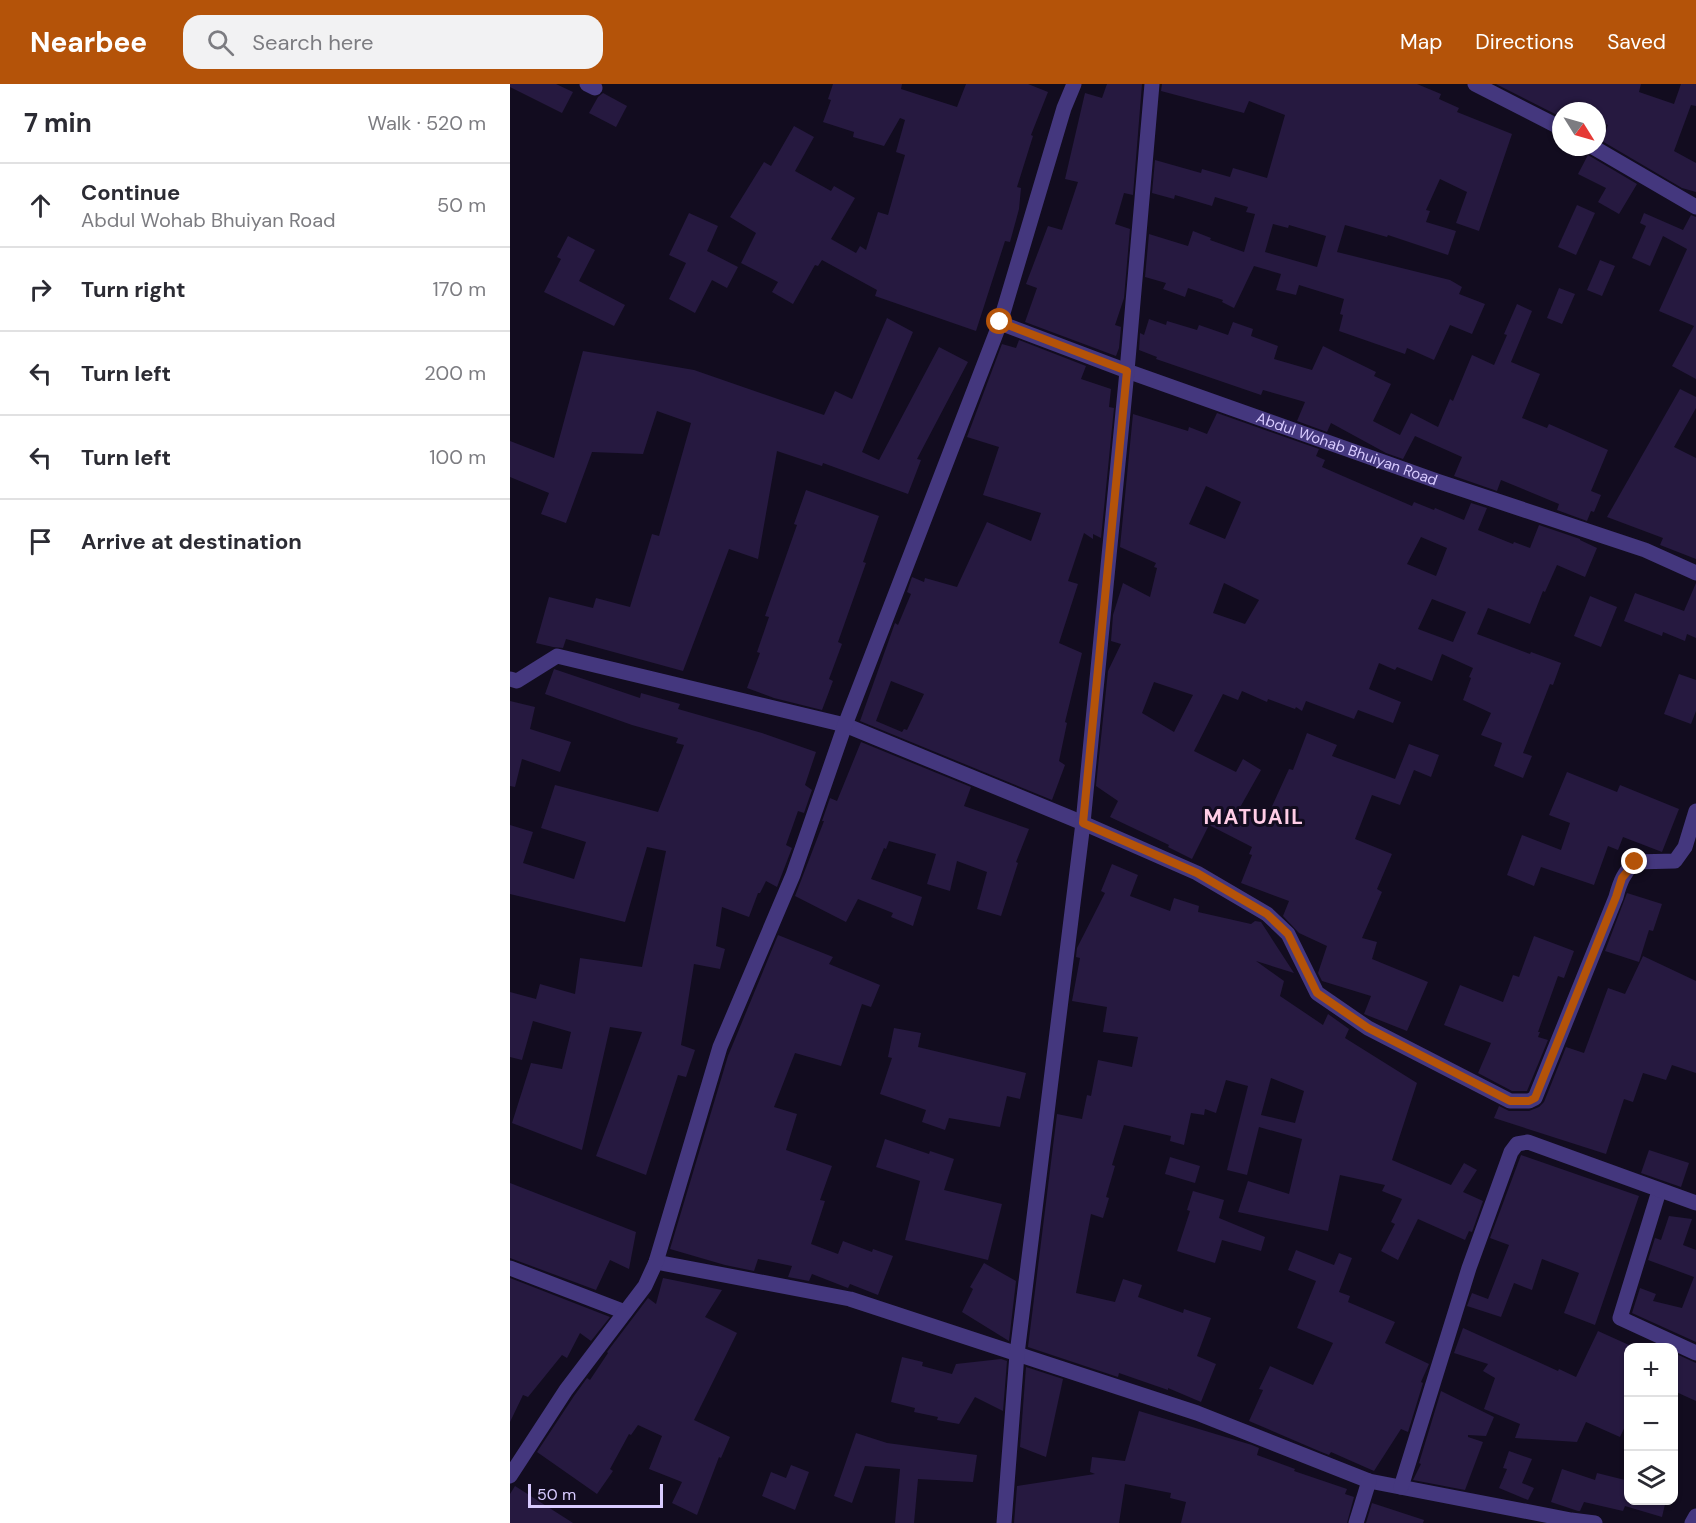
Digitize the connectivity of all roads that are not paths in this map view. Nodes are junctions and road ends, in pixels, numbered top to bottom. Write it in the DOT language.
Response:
graph roads {
  1 [pos="1074,84"];
  2 [pos="1152,84"];
  3 [pos="1475,84"];
  4 [pos="1552,123"];
  5 [pos="1606,155"];
  6 [pos="1696,207"];
  7 [pos="1000,322"];
  8 [pos="1127,371"];
  9 [pos="1696,573"];
  10 [pos="510,679"];
  11 [pos="845,725"];
  12 [pos="1696,813"];
  13 [pos="1083,823"];
  14 [pos="1659,1191"];
  15 [pos="1696,1203"];
  16 [pos="656,1262"];
  17 [pos="510,1268"];
  18 [pos="625,1312"];
  19 [pos="1696,1353"];
  20 [pos="1017,1354"];
  21 [pos="510,1476"];
  22 [pos="1369,1481"];
  23 [pos="1401,1487"];
  24 [pos="1696,1516"];
  25 [pos="1004,1523"];
  26 [pos="1356,1523"];
  27 [pos="1595,1523"];
  28 [pos="1692,1523"];
  1 -- 7 [label="street"];
  2 -- 8 [label="street"];
  3 -- 4 [label="street"];
  5 -- 6 [label="street"];
  7 -- 8 [label="street, Abdul Wohab Bhuiyan Road"];
  7 -- 11 [label="street"];
  8 -- 9 [label="street, Abdul Wohab Bhuiyan Road"];
  8 -- 13 [label="street"];
  10 -- 11 [label="street"];
  11 -- 13 [label="street"];
  11 -- 16 [label="street"];
  12 -- 13 [label="street"];
  13 -- 20 [label="street"];
  14 -- 15 [label="street"];
  14 -- 19 [label="street"];
  14 -- 23 [label="street"];
  16 -- 18 [label="street"];
  16 -- 20 [label="street"];
  17 -- 18 [label="street"];
  18 -- 21 [label="street"];
  20 -- 22 [label="street"];
  20 -- 25 [label="street"];
  22 -- 23 [label="street"];
  22 -- 26 [label="street"];
  23 -- 27 [label="street"];
  24 -- 28 [label="street"];
}
